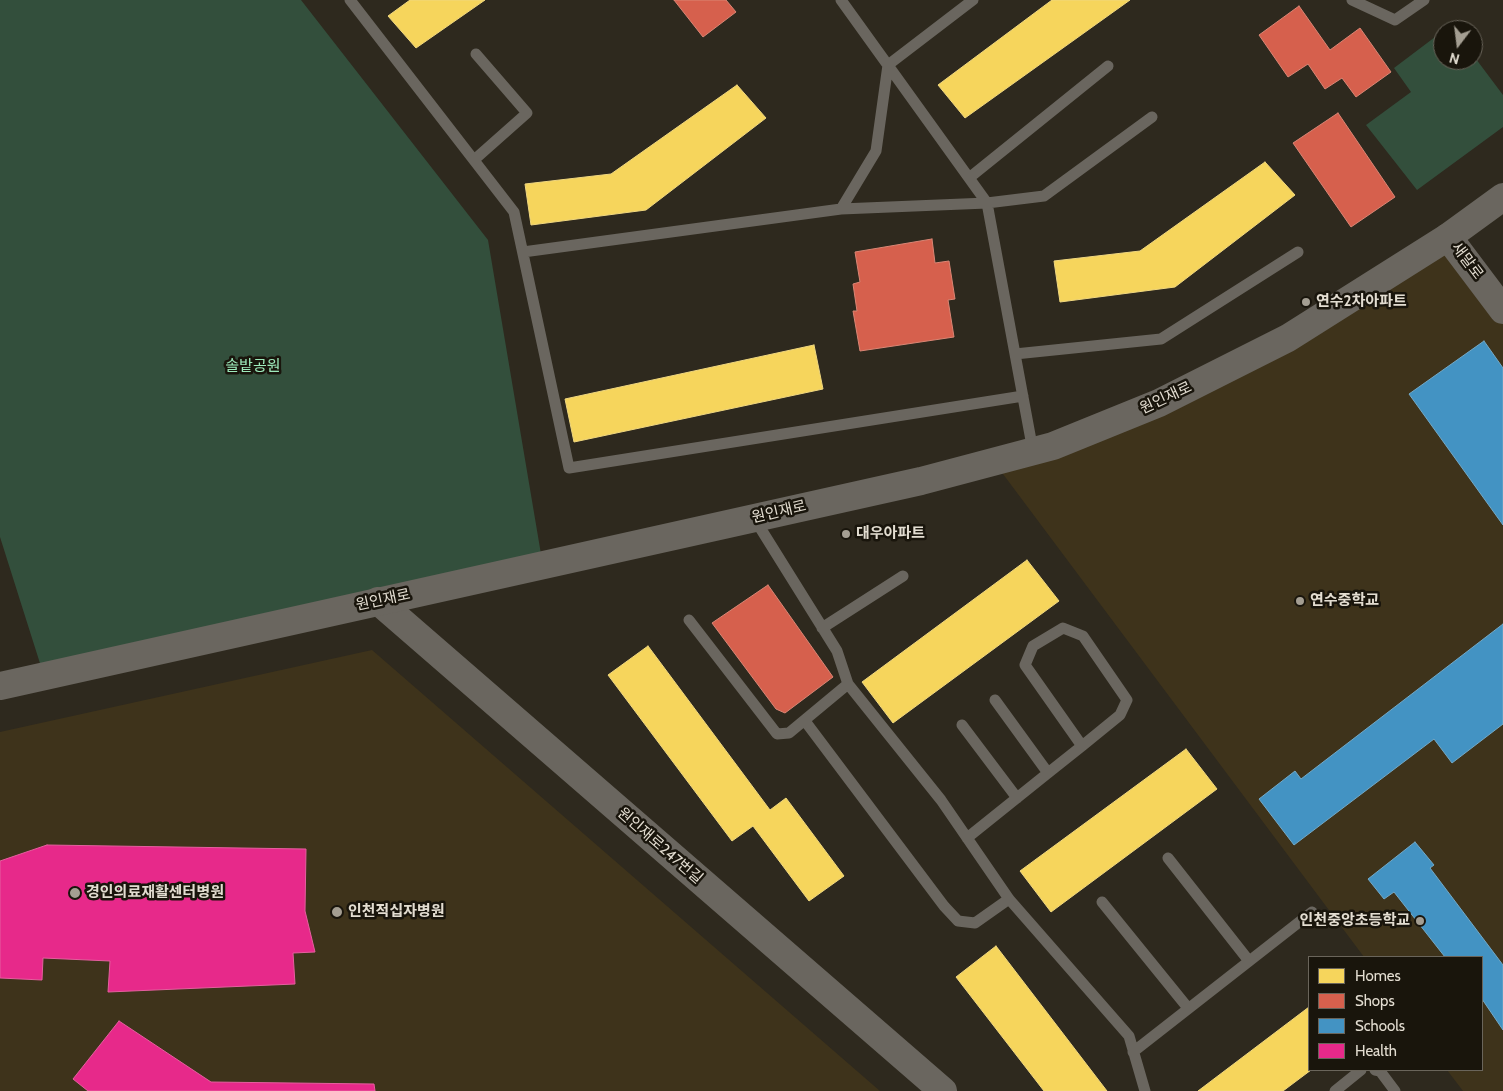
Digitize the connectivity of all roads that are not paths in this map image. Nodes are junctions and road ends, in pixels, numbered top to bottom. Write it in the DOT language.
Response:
graph roads {
  1 [pos="350,0"];
  2 [pos="841,0"];
  3 [pos="973,0"];
  4 [pos="1352,0"];
  5 [pos="1424,0"];
  6 [pos="476,54"];
  7 [pos="888,66"];
  8 [pos="1108,66"];
  9 [pos="1152,117"];
  10 [pos="474,160"];
  11 [pos="969,178"];
  12 [pos="1503,197"];
  13 [pos="987,203"];
  14 [pos="841,210"];
  15 [pos="1448,237"];
  16 [pos="523,252"];
  17 [pos="1298,252"];
  18 [pos="1503,310"];
  19 [pos="1015,354"];
  20 [pos="1023,396"];
  21 [pos="1033,451"];
  22 [pos="754,518"];
  23 [pos="903,576"];
  24 [pos="378,601"];
  25 [pos="689,620"];
  26 [pos="822,628"];
  27 [pos="848,684"];
  28 [pos="0,686"];
  29 [pos="995,700"];
  30 [pos="805,721"];
  31 [pos="962,725"];
  32 [pos="1082,746"];
  33 [pos="1048,773"];
  34 [pos="1017,798"];
  35 [pos="967,838"];
  36 [pos="1168,858"];
  37 [pos="1009,898"];
  38 [pos="1102,902"];
  39 [pos="1312,912"];
  40 [pos="1249,961"];
  41 [pos="1188,1008"];
  42 [pos="1133,1052"];
  43 [pos="1360,1071"];
  44 [pos="1380,1071"];
  45 [pos="943,1091"];
  46 [pos="1145,1091"];
  47 [pos="1335,1091"];
  48 [pos="1395,1091"];
  1 -- 10 [label="lane"];
  2 -- 7 [label="lane"];
  3 -- 7 [label="lane"];
  4 -- 5 [label="lane"];
  6 -- 10 [label="lane"];
  7 -- 11 [label="lane"];
  7 -- 14 [label="lane"];
  8 -- 11 [label="lane"];
  9 -- 13 [label="lane"];
  10 -- 16 [label="lane"];
  11 -- 13 [label="lane"];
  12 -- 15 [label="main road, 원인재로"];
  13 -- 14 [label="lane"];
  13 -- 19 [label="lane"];
  14 -- 16 [label="lane"];
  15 -- 18 [label="main road, 새말로"];
  15 -- 21 [label="main road, 원인재로"];
  16 -- 20 [label="lane"];
  17 -- 19 [label="lane"];
  19 -- 20 [label="lane"];
  20 -- 21 [label="lane"];
  21 -- 22 [label="main road, 원인재로"];
  22 -- 24 [label="main road, 원인재로"];
  22 -- 26 [label="lane"];
  23 -- 26 [label="lane"];
  24 -- 28 [label="main road, 원인재로"];
  24 -- 45 [label="main road, 원인재로247번길"];
  25 -- 30 [label="lane"];
  26 -- 27 [label="lane"];
  27 -- 30 [label="lane"];
  27 -- 35 [label="lane"];
  29 -- 33 [label="lane"];
  30 -- 37 [label="lane"];
  31 -- 34 [label="lane"];
  32 -- 32 [label="lane"];
  32 -- 33 [label="lane"];
  33 -- 34 [label="lane"];
  34 -- 35 [label="lane"];
  35 -- 37 [label="lane"];
  36 -- 40 [label="lane"];
  37 -- 42 [label="lane"];
  38 -- 41 [label="lane"];
  39 -- 40 [label="lane"];
  40 -- 41 [label="lane"];
  41 -- 42 [label="lane"];
  42 -- 46 [label="lane"];
  43 -- 47 [label="lane"];
  44 -- 48 [label="lane"];
}
